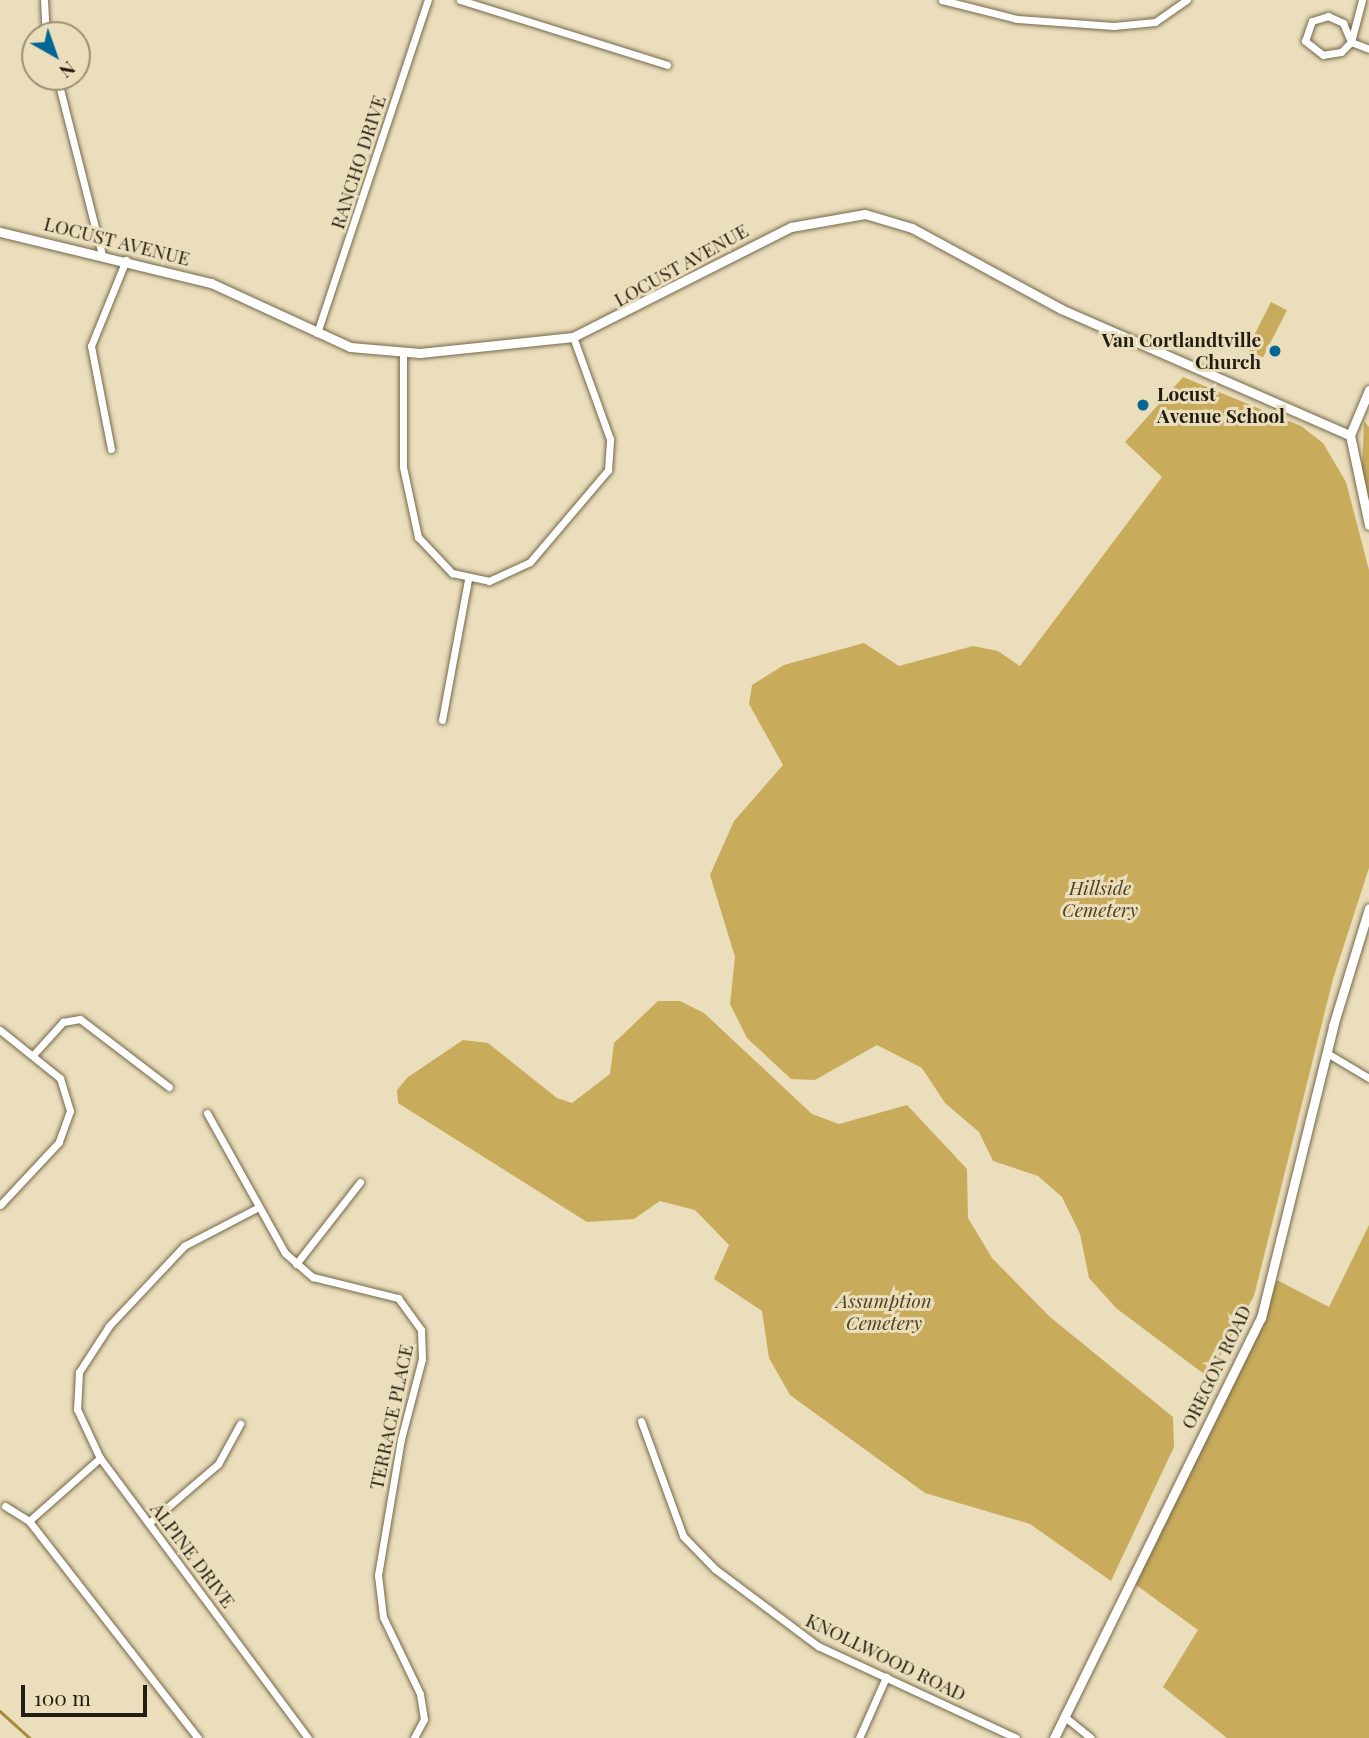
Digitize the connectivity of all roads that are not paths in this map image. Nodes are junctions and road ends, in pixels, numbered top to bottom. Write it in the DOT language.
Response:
graph roads {
  1 [pos="44,0"];
  2 [pos="428,0"];
  3 [pos="460,0"];
  4 [pos="942,0"];
  5 [pos="1187,0"];
  6 [pos="1362,0"];
  7 [pos="45,21"];
  8 [pos="1351,42"];
  9 [pos="1369,50"];
  10 [pos="667,65"];
  11 [pos="60,91"];
  12 [pos="0,232"];
  13 [pos="102,255"];
  14 [pos="126,259"];
  15 [pos="317,332"];
  16 [pos="573,337"];
  17 [pos="403,353"];
  18 [pos="1369,390"];
  19 [pos="1350,435"];
  20 [pos="111,449"];
  21 [pos="1369,525"];
  22 [pos="468,580"];
  23 [pos="442,720"];
  24 [pos="1369,908"];
  25 [pos="2,1035"];
  26 [pos="1327,1053"];
  27 [pos="33,1055"];
  28 [pos="1369,1078"];
  29 [pos="169,1087"];
  30 [pos="207,1113"];
  31 [pos="360,1182"];
  32 [pos="0,1205"];
  33 [pos="255,1209"];
  34 [pos="296,1264"];
  35 [pos="641,1421"];
  36 [pos="240,1424"];
  37 [pos="100,1458"];
  38 [pos="5,1506"];
  39 [pos="29,1521"];
  40 [pos="149,1523"];
  41 [pos="886,1676"];
  42 [pos="1065,1717"];
  43 [pos="198,1738"];
  44 [pos="308,1738"];
  45 [pos="414,1738"];
  46 [pos="859,1738"];
  47 [pos="1016,1738"];
  48 [pos="1054,1738"];
  49 [pos="1091,1738"];
  1 -- 7 [label="street"];
  2 -- 15 [label="street, RANCHO DRIVE"];
  3 -- 10 [label="street"];
  4 -- 5 [label="street"];
  6 -- 8 [label="street"];
  8 -- 8 [label="street"];
  8 -- 9 [label="street"];
  11 -- 13 [label="street"];
  12 -- 13 [label="street, LOCUST AVENUE"];
  13 -- 14 [label="street, LOCUST AVENUE"];
  14 -- 15 [label="street, LOCUST AVENUE"];
  14 -- 20 [label="street"];
  15 -- 17 [label="street, LOCUST AVENUE"];
  16 -- 17 [label="street, LOCUST AVENUE"];
  16 -- 19 [label="street, LOCUST AVENUE"];
  16 -- 22 [label="street"];
  17 -- 22 [label="street"];
  18 -- 19 [label="street"];
  19 -- 21 [label="street"];
  22 -- 23 [label="street"];
  24 -- 26 [label="street, OREGON ROAD"];
  25 -- 27 [label="street"];
  26 -- 28 [label="street"];
  26 -- 42 [label="street, OREGON ROAD"];
  27 -- 29 [label="street"];
  27 -- 32 [label="street"];
  30 -- 33 [label="street, TERRACE PLACE"];
  31 -- 34 [label="street"];
  33 -- 34 [label="street, TERRACE PLACE"];
  33 -- 37 [label="street, ALPINE DRIVE"];
  34 -- 45 [label="street, TERRACE PLACE"];
  35 -- 41 [label="street, KNOLLWOOD ROAD"];
  36 -- 40 [label="street"];
  37 -- 39 [label="street"];
  37 -- 40 [label="street, ALPINE DRIVE"];
  38 -- 39 [label="street"];
  39 -- 43 [label="street"];
  40 -- 44 [label="street, ALPINE DRIVE"];
  41 -- 46 [label="street"];
  41 -- 47 [label="street, KNOLLWOOD ROAD"];
  42 -- 48 [label="street, OREGON ROAD"];
  42 -- 49 [label="street"];
}
